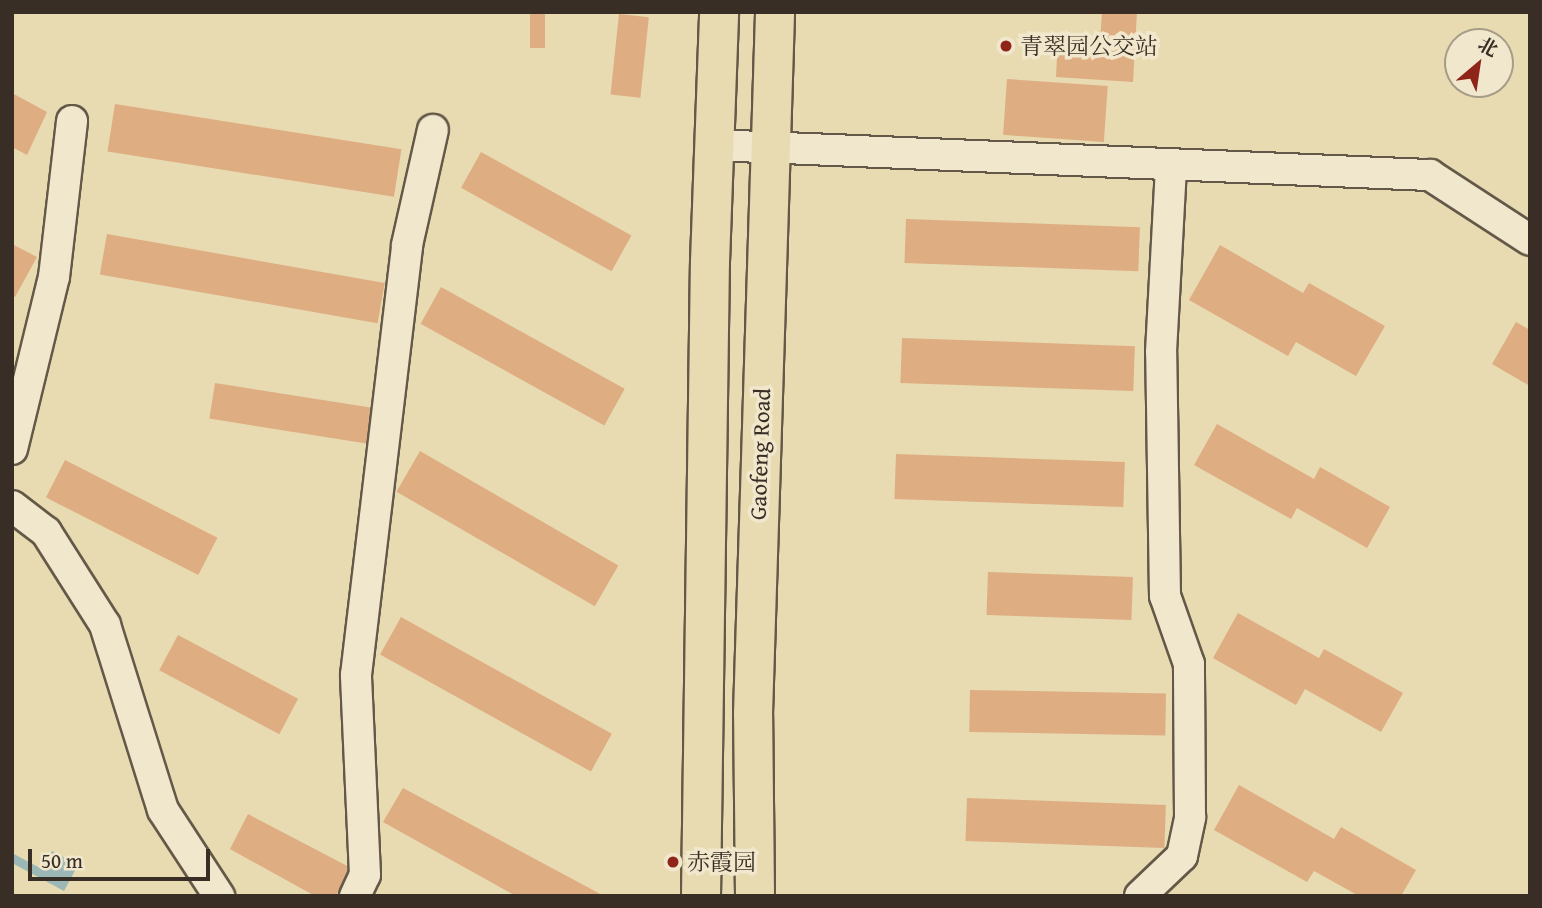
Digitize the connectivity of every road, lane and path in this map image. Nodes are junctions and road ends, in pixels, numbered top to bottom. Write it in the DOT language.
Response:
graph roads {
  1 [pos="719,12"];
  2 [pos="775,12"];
  3 [pos="72,121"];
  4 [pos="433,130"];
  5 [pos="713,145"];
  6 [pos="768,148"];
  7 [pos="1171,165"];
  8 [pos="1530,240"];
  9 [pos="12,449"];
  10 [pos="12,506"];
  11 [pos="219,896"];
  12 [pos="355,896"];
  13 [pos="701,896"];
  14 [pos="755,896"];
  15 [pos="1140,896"];
  1 -- 5 [label="main road"];
  2 -- 6 [label="main road, Gaofeng Road"];
  3 -- 9 [label="lane"];
  4 -- 12 [label="lane"];
  5 -- 6 [label="lane"];
  5 -- 13 [label="main road"];
  6 -- 7 [label="lane"];
  6 -- 14 [label="main road, Gaofeng Road"];
  7 -- 8 [label="lane"];
  7 -- 15 [label="lane"];
  10 -- 11 [label="lane"];
}
